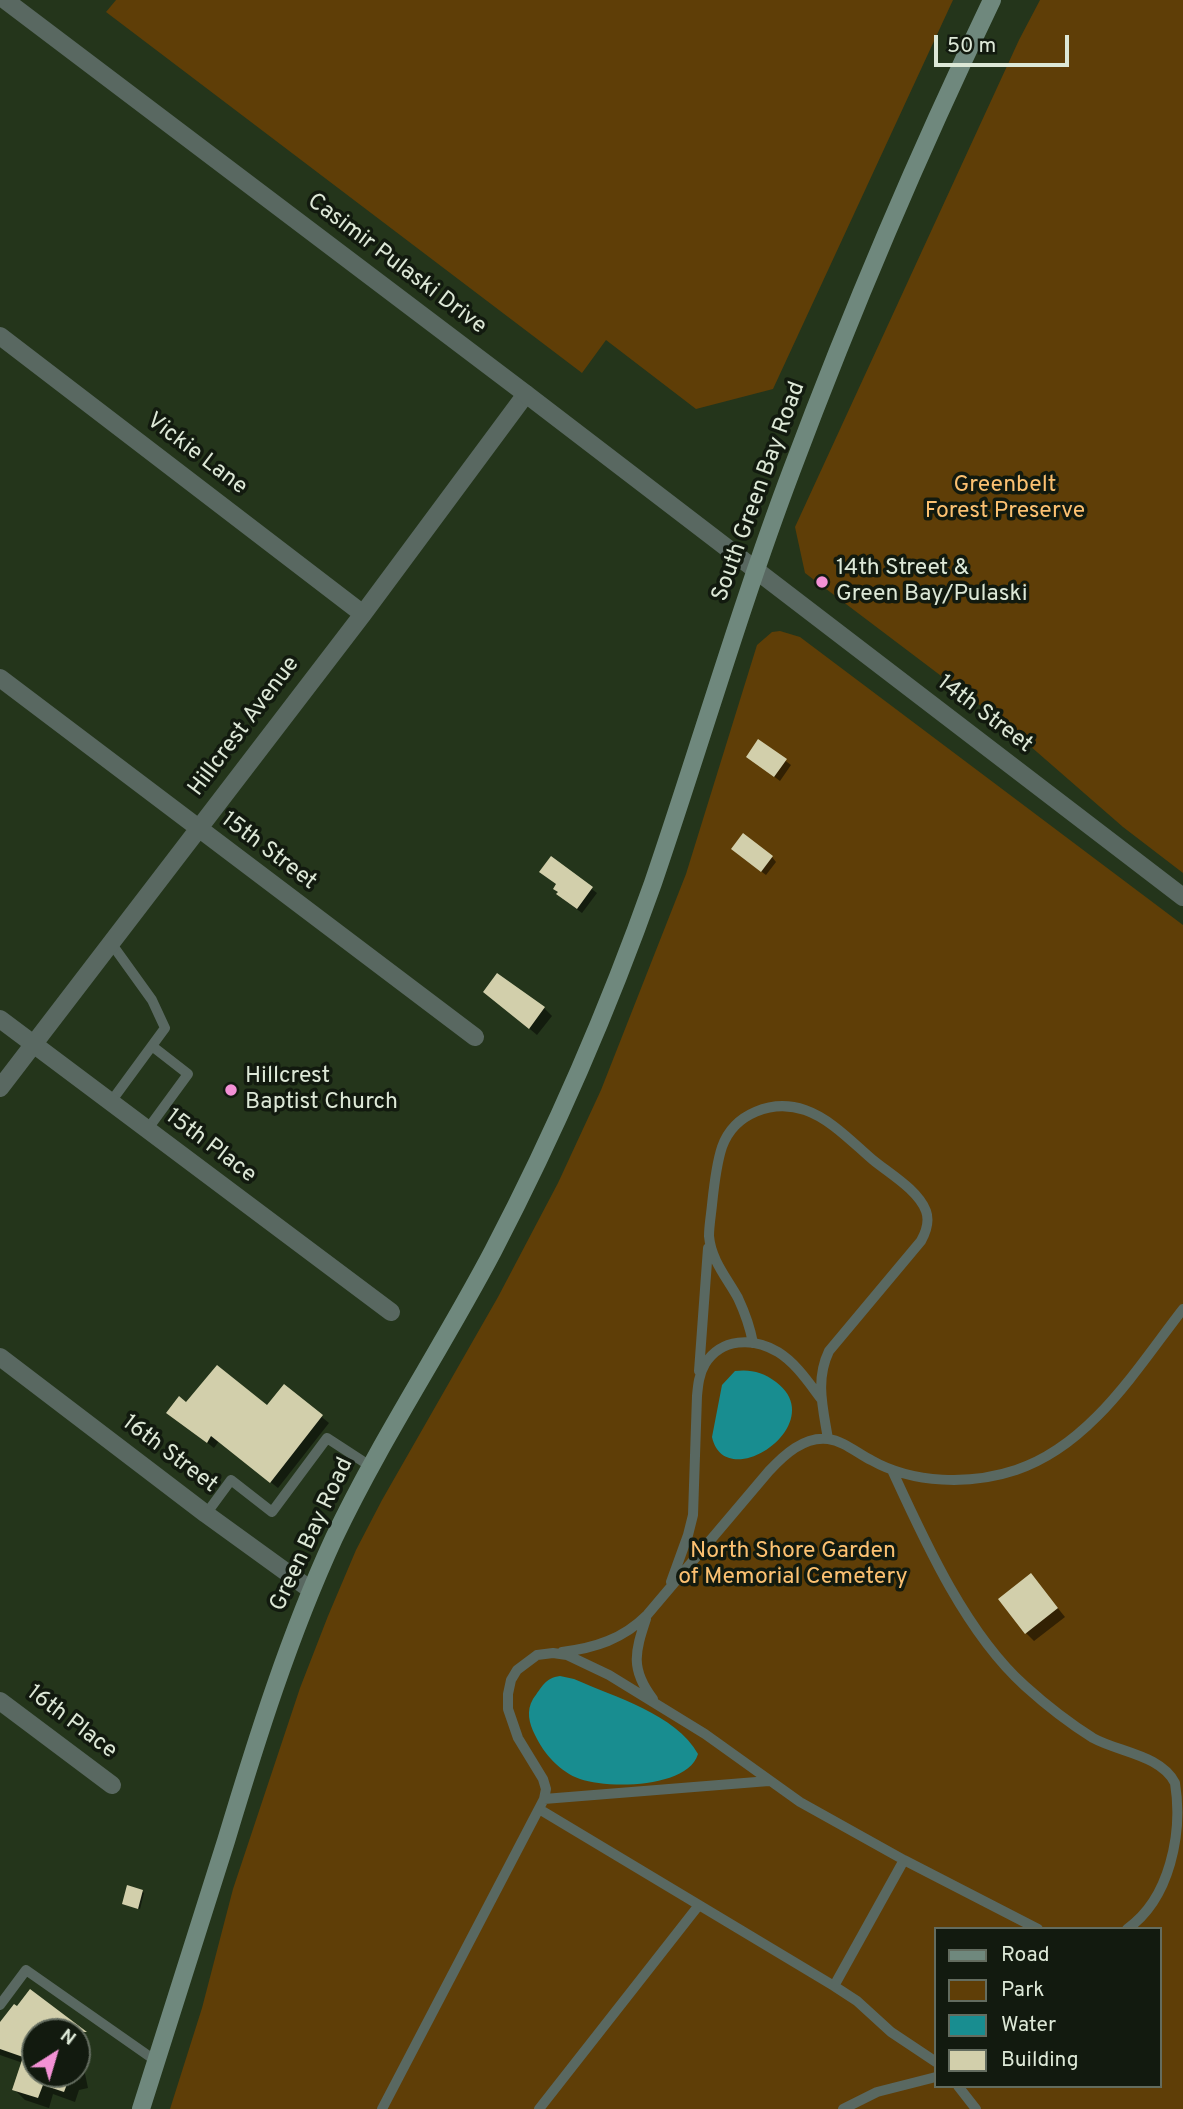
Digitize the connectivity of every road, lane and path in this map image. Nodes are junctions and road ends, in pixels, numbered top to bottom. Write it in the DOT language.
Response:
graph roads {
  1 [pos="5,0"];
  2 [pos="992,0"];
  3 [pos="0,336"];
  4 [pos="526,394"];
  5 [pos="756,571"];
  6 [pos="363,614"];
  7 [pos="0,678"];
  8 [pos="198,830"];
  9 [pos="1183,897"];
  10 [pos="111,943"];
  11 [pos="605,1013"];
  12 [pos="0,1019"];
  13 [pos="475,1037"];
  14 [pos="33,1044"];
  15 [pos="152,1046"];
  16 [pos="0,1088"];
  17 [pos="110,1102"];
  18 [pos="146,1130"];
  19 [pos="709,1235"];
  20 [pos="1183,1309"];
  21 [pos="391,1312"];
  22 [pos="753,1343"];
  23 [pos="0,1357"];
  24 [pos="699,1378"];
  25 [pos="822,1400"];
  26 [pos="828,1439"];
  27 [pos="370,1466"];
  28 [pos="892,1470"];
  29 [pos="206,1514"];
  30 [pos="312,1590"];
  31 [pos="667,1591"];
  32 [pos="647,1615"];
  33 [pos="553,1653"];
  34 [pos="0,1700"];
  35 [pos="656,1704"];
  36 [pos="769,1781"];
  37 [pos="113,1785"];
  38 [pos="542,1804"];
  39 [pos="904,1860"];
  40 [pos="699,1905"];
  41 [pos="1034,1927"];
  42 [pos="1130,1927"];
  43 [pos="834,1986"];
  44 [pos="0,2005"];
  45 [pos="156,2061"];
  46 [pos="934,2061"];
  47 [pos="934,2078"];
  48 [pos="960,2088"];
  49 [pos="141,2109"];
  50 [pos="382,2109"];
  51 [pos="539,2109"];
  52 [pos="843,2109"];
  53 [pos="976,2109"];
  1 -- 4 [label="street, Casimir Pulaski Drive"];
  2 -- 5 [label="main road, South Green Bay Road"];
  3 -- 6 [label="street, Vickie Lane"];
  4 -- 5 [label="street, Casimir Pulaski Drive"];
  4 -- 6 [label="street, Hillcrest Avenue"];
  5 -- 9 [label="street, 14th Street"];
  5 -- 11 [label="main road, South Green Bay Road"];
  6 -- 8 [label="street, Hillcrest Avenue"];
  7 -- 8 [label="street, 15th Street"];
  8 -- 10 [label="street, Hillcrest Avenue"];
  8 -- 13 [label="street, 15th Street"];
  10 -- 14 [label="street, Hillcrest Avenue"];
  10 -- 15 [label="lane"];
  11 -- 27 [label="main road, Green Bay Road"];
  12 -- 14 [label="street, 15th Place"];
  14 -- 16 [label="street, Hillcrest Avenue"];
  14 -- 17 [label="street, 15th Place"];
  15 -- 17 [label="lane"];
  15 -- 18 [label="lane"];
  17 -- 18 [label="street, 15th Place"];
  18 -- 21 [label="street, 15th Place"];
  19 -- 22 [label="lane"];
  19 -- 24 [label="lane"];
  19 -- 25 [label="lane"];
  20 -- 28 [label="lane"];
  22 -- 24 [label="lane"];
  22 -- 25 [label="lane"];
  23 -- 29 [label="street, 16th Street"];
  24 -- 31 [label="lane"];
  25 -- 26 [label="lane"];
  26 -- 28 [label="lane"];
  26 -- 31 [label="lane"];
  27 -- 29 [label="lane"];
  27 -- 30 [label="main road, Green Bay Road"];
  28 -- 42 [label="lane"];
  29 -- 30 [label="street, 16th Street"];
  30 -- 45 [label="main road, Green Bay Road"];
  31 -- 32 [label="lane"];
  32 -- 33 [label="lane"];
  32 -- 35 [label="lane"];
  33 -- 35 [label="lane"];
  33 -- 38 [label="lane"];
  34 -- 37 [label="street, 16th Place"];
  35 -- 36 [label="lane"];
  36 -- 38 [label="lane"];
  36 -- 39 [label="lane"];
  38 -- 40 [label="lane"];
  38 -- 50 [label="lane"];
  39 -- 41 [label="lane"];
  39 -- 43 [label="lane"];
  40 -- 43 [label="lane"];
  40 -- 51 [label="lane"];
  43 -- 46 [label="lane"];
  44 -- 45 [label="lane"];
  45 -- 49 [label="main road, Green Bay Road"];
  47 -- 52 [label="lane"];
  48 -- 53 [label="lane"];
}
